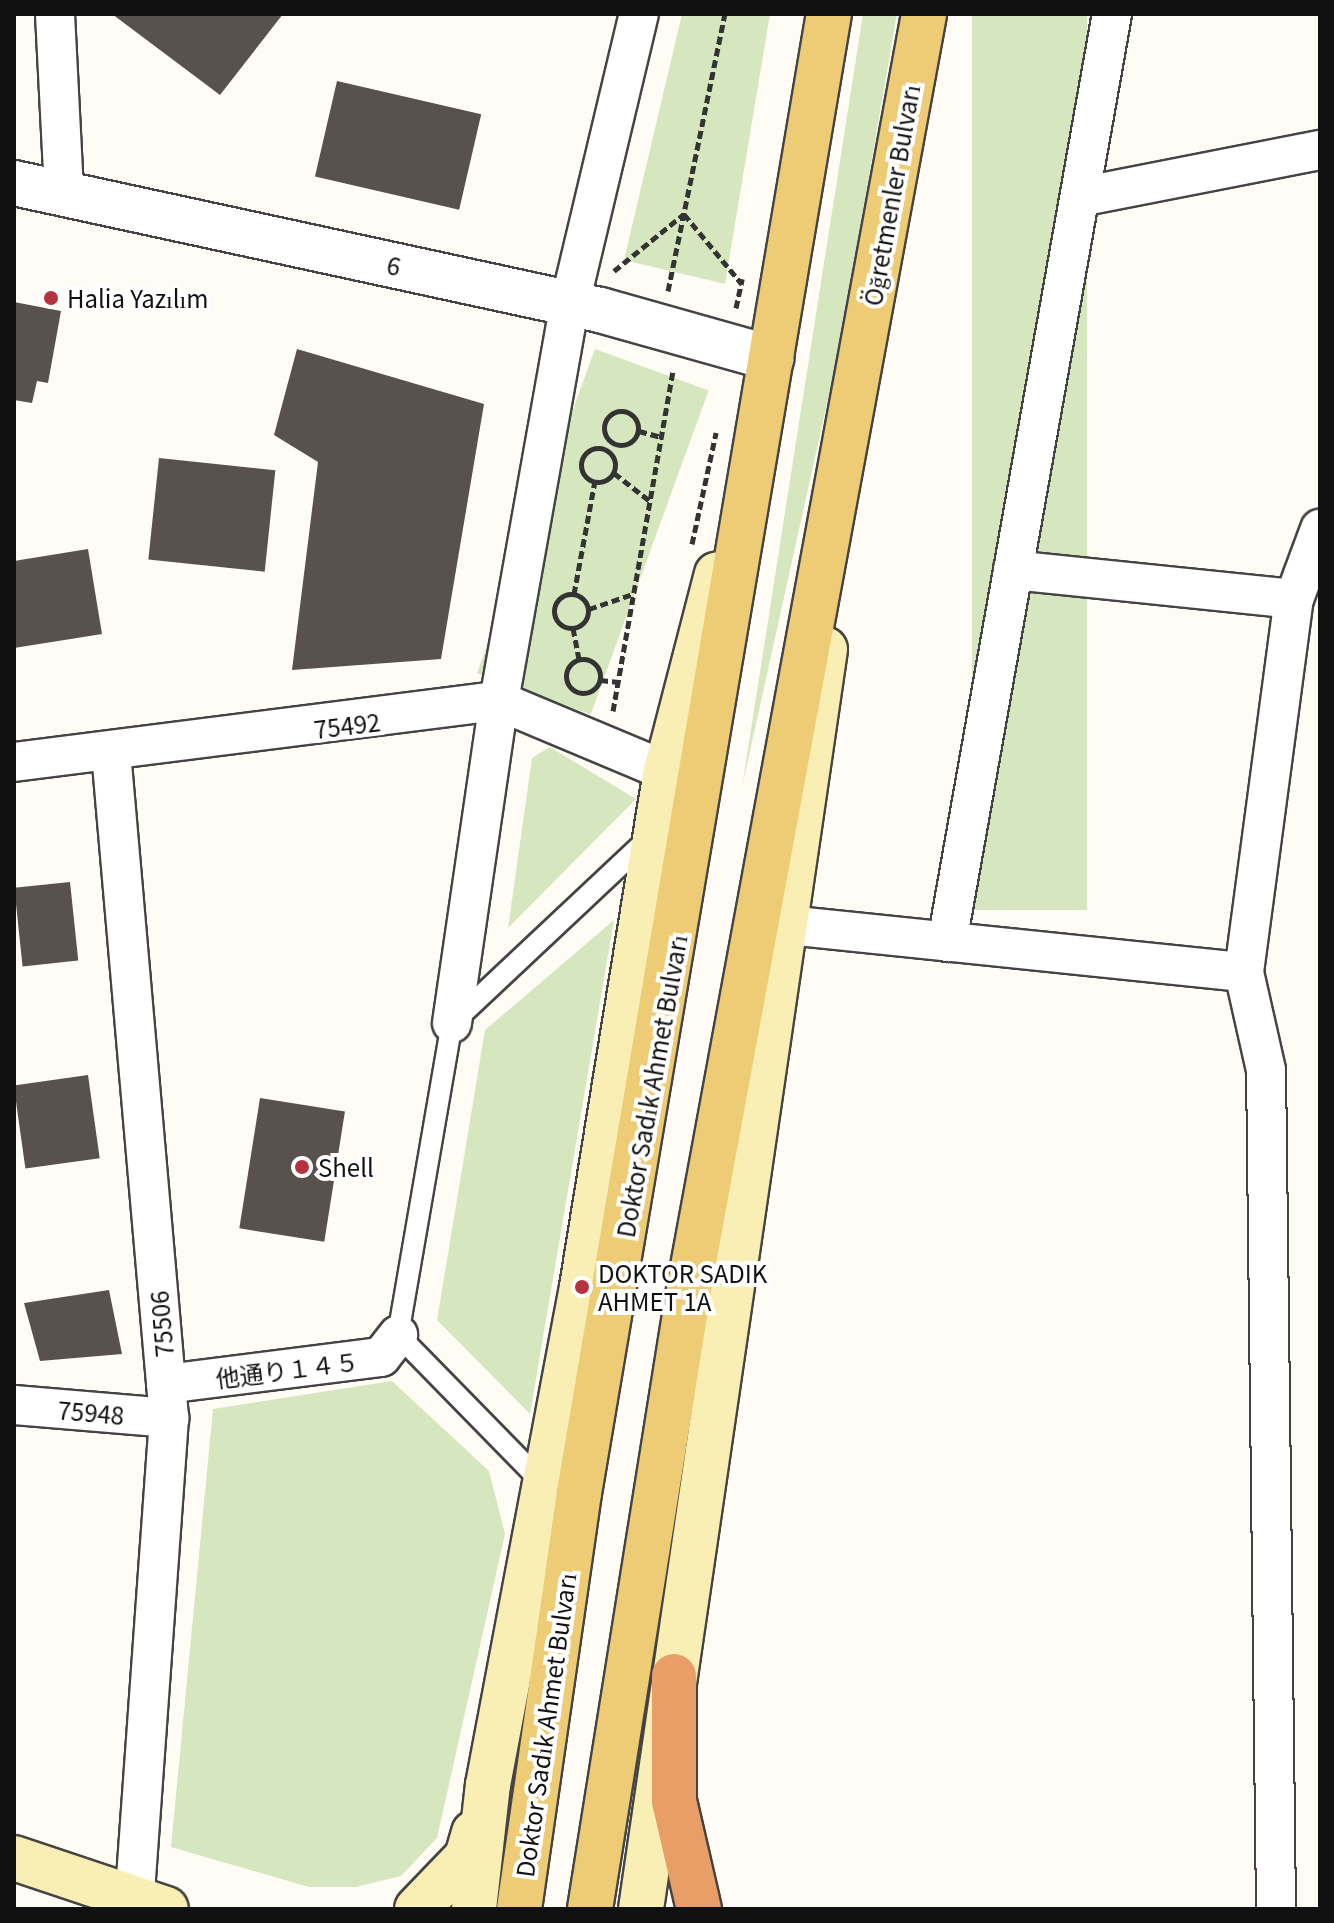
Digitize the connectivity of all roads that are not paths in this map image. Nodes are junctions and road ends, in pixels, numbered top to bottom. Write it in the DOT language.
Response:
graph roads {
  1 [pos="55,14"];
  2 [pos="639,14"];
  3 [pos="829,14"];
  4 [pos="924,14"];
  5 [pos="1112,14"];
  6 [pos="1320,150"];
  7 [pos="14,183"];
  8 [pos="64,193"];
  9 [pos="1080,197"];
  10 [pos="570,303"];
  11 [pos="771,358"];
  12 [pos="858,376"];
  13 [pos="1320,529"];
  14 [pos="1013,570"];
  15 [pos="1305,586"];
  16 [pos="499,701"];
  17 [pos="111,752"];
  18 [pos="14,762"];
  19 [pos="666,771"];
  20 [pos="658,823"];
  21 [pos="788,925"];
  22 [pos="947,942"];
  23 [pos="1244,972"];
  24 [pos="452,1023"];
  25 [pos="398,1335"];
  26 [pos="168,1401"];
  27 [pos="14,1405"];
  28 [pos="544,1484"];
  29 [pos="674,1676"];
  30 [pos="488,1785"];
  31 [pos="480,1856"];
  32 [pos="14,1858"];
  33 [pos="640,1899"];
  34 [pos="151,1903"];
  35 [pos="417,1909"];
  36 [pos="474,1909"];
  37 [pos="490,1909"];
  38 [pos="519,1909"];
  39 [pos="590,1909"];
  40 [pos="699,1909"];
  41 [pos="1276,1909"];
  1 -- 8 [label="street"];
  2 -- 10 [label="street"];
  3 -- 11 [label="main road"];
  4 -- 12 [label="main road, Öğretmenler Bulvarı"];
  5 -- 9 [label="street"];
  6 -- 9 [label="street"];
  7 -- 8 [label="street, 6"];
  8 -- 10 [label="street, 6"];
  9 -- 14 [label="street"];
  10 -- 11 [label="street, 6"];
  10 -- 16 [label="street"];
  11 -- 19 [label="main road"];
  11 -- 38 [label="main road, Doktor Sadık Ahmet Bulvarı"];
  12 -- 21 [label="main road"];
  12 -- 39 [label="main road"];
  13 -- 15 [label="street"];
  14 -- 15 [label="street"];
  14 -- 22 [label="street"];
  15 -- 23 [label="street"];
  16 -- 17 [label="street, 75492"];
  16 -- 19 [label="street"];
  16 -- 24 [label="street"];
  17 -- 18 [label="street, 75492"];
  17 -- 26 [label="street, 75506"];
  19 -- 20 [label="main road"];
  20 -- 24 [label="lane"];
  20 -- 28 [label="main road"];
  21 -- 22 [label="street"];
  21 -- 29 [label="main road"];
  22 -- 23 [label="street"];
  23 -- 41 [label="street"];
  24 -- 25 [label="lane"];
  25 -- 26 [label="street, 他通り１４５"];
  25 -- 28 [label="lane"];
  26 -- 27 [label="street, 75948"];
  26 -- 34 [label="street, 75506"];
  28 -- 30 [label="main road"];
  29 -- 33 [label="main road"];
  29 -- 40 [label="highway"];
  30 -- 31 [label="main road"];
  30 -- 35 [label="main road"];
  31 -- 36 [label="main road"];
  31 -- 37 [label="main road"];
  32 -- 34 [label="main road"];
}
